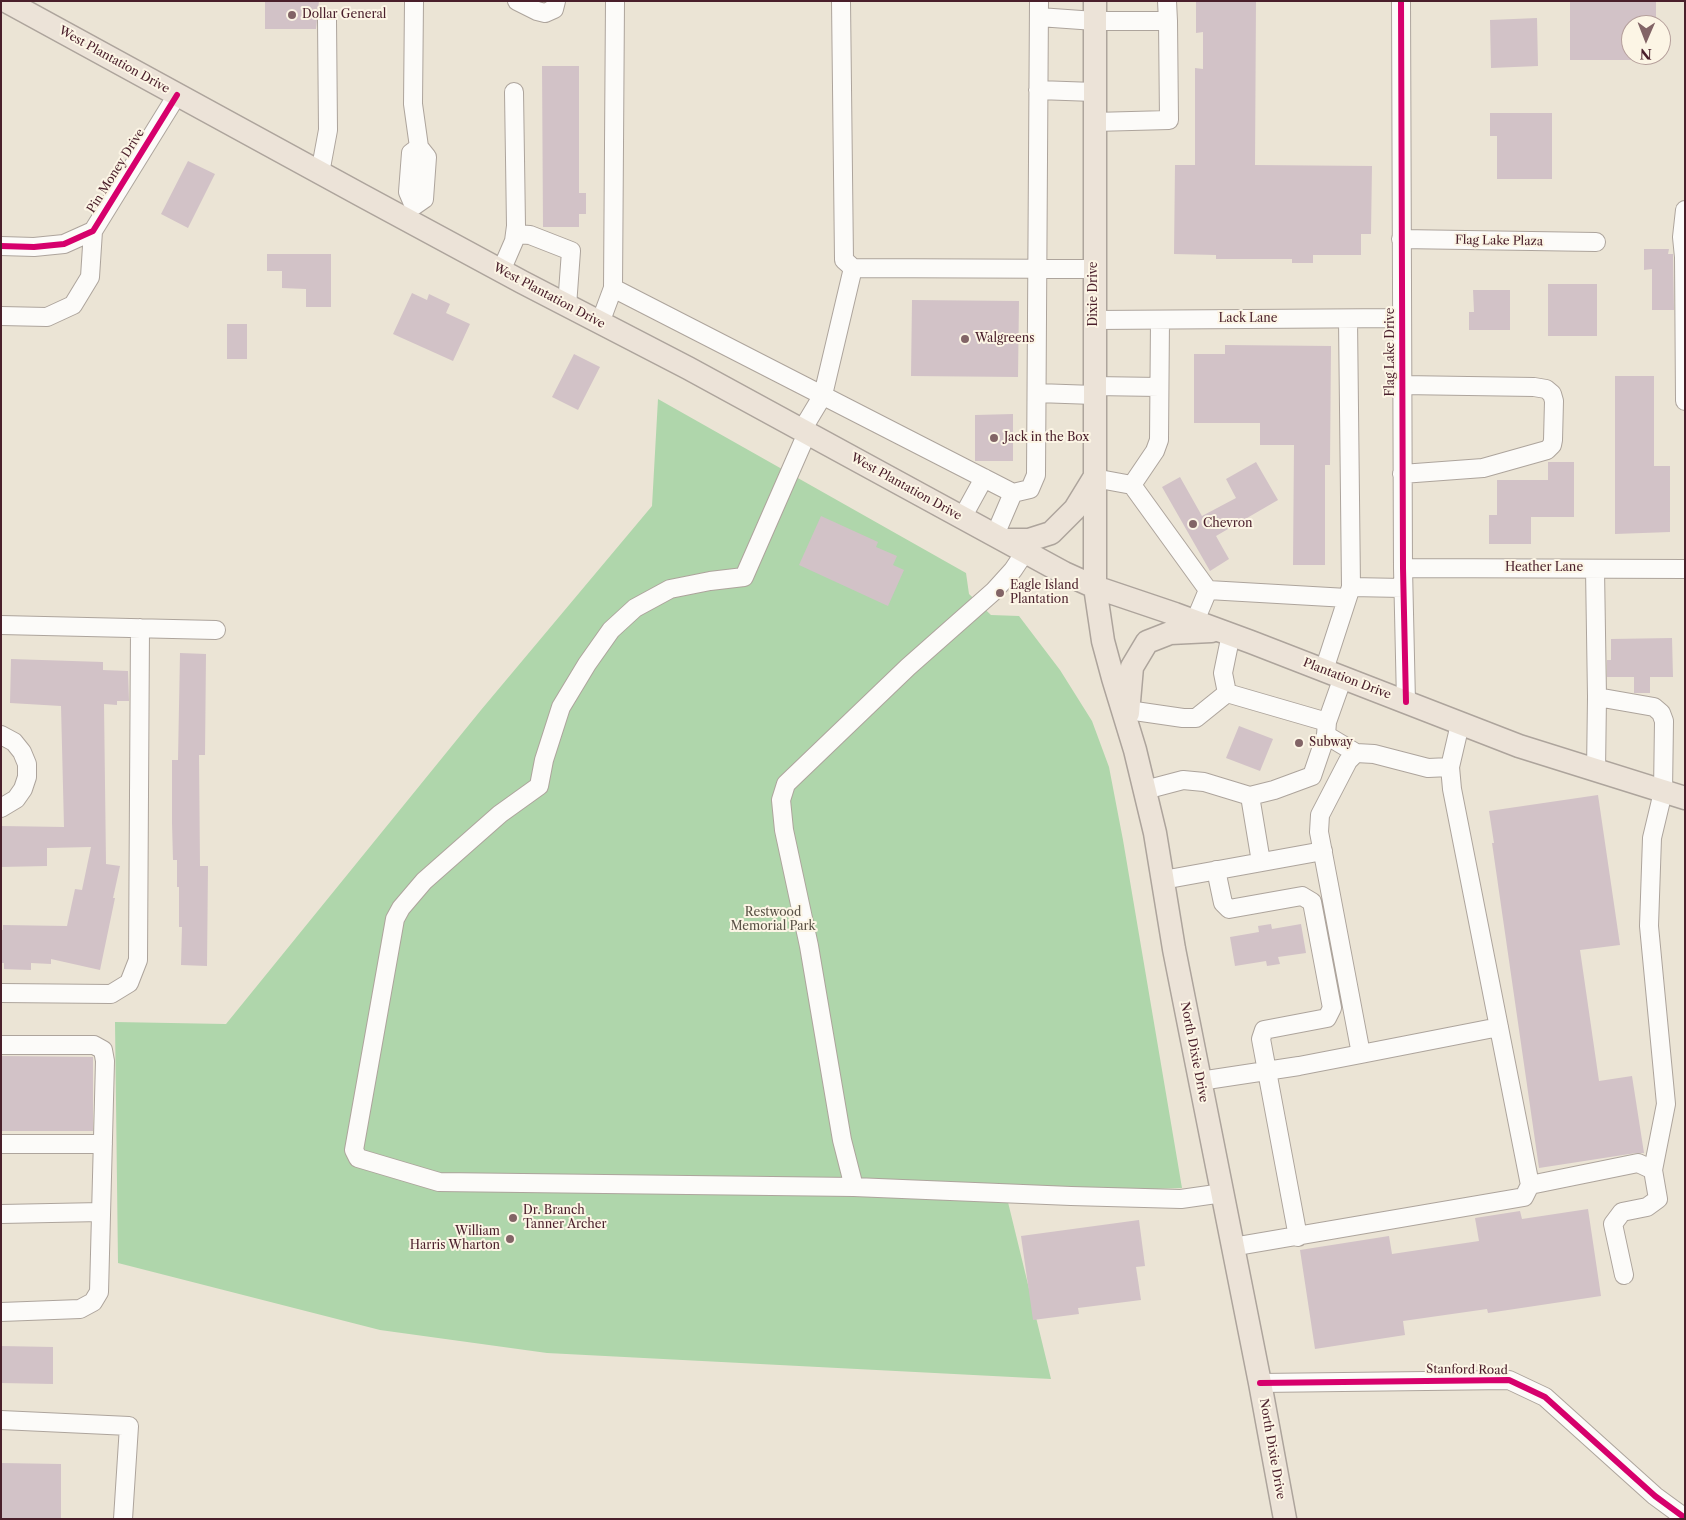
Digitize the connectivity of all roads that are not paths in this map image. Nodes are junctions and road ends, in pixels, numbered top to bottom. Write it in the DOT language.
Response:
graph roads {
  1 [pos="6,1"];
  2 [pos="414,1"];
  3 [pos="517,1"];
  4 [pos="556,1"];
  5 [pos="615,1"];
  6 [pos="840,1"];
  7 [pos="1167,1"];
  8 [pos="1401,1"];
  9 [pos="1039,9"];
  10 [pos="1094,11"];
  11 [pos="327,20"];
  12 [pos="1168,20"];
  13 [pos="1038,90"];
  14 [pos="514,92"];
  15 [pos="1094,92"];
  16 [pos="177,95"];
  17 [pos="1094,122"];
  18 [pos="320,173"];
  19 [pos="1685,210"];
  20 [pos="412,214"];
  21 [pos="92,231"];
  22 [pos="515,234"];
  23 [pos="1401,239"];
  24 [pos="1596,242"];
  25 [pos="1,246"];
  26 [pos="853,268"];
  27 [pos="1037,268"];
  28 [pos="1094,269"];
  29 [pos="501,271"];
  30 [pos="613,288"];
  31 [pos="567,306"];
  32 [pos="1,316"];
  33 [pos="1402,318"];
  34 [pos="1348,319"];
  35 [pos="1094,320"];
  36 [pos="1160,320"];
  37 [pos="600,323"];
  38 [pos="1402,385"];
  39 [pos="1160,387"];
  40 [pos="1094,391"];
  41 [pos="1037,393"];
  42 [pos="823,396"];
  43 [pos="1685,401"];
  44 [pos="805,432"];
  45 [pos="1402,474"];
  46 [pos="984,478"];
  47 [pos="1094,478"];
  48 [pos="1132,485"];
  49 [pos="1013,493"];
  50 [pos="962,518"];
  51 [pos="1000,538"];
  52 [pos="1025,552"];
  53 [pos="1402,568"];
  54 [pos="1595,568"];
  55 [pos="1685,569"];
  56 [pos="1095,587"];
  57 [pos="1403,588"];
  58 [pos="1208,590"];
  59 [pos="1349,592"];
  60 [pos="1195,621"];
  61 [pos="1,625"];
  62 [pos="140,628"];
  63 [pos="216,630"];
  64 [pos="1226,632"];
  65 [pos="1334,674"];
  66 [pos="1227,693"];
  67 [pos="1597,697"];
  68 [pos="1406,702"];
  69 [pos="1128,715"];
  70 [pos="1460,724"];
  71 [pos="1326,728"];
  72 [pos="1,735"];
  73 [pos="1356,753"];
  74 [pos="1450,767"];
  75 [pos="1596,771"];
  76 [pos="1145,790"];
  77 [pos="1663,792"];
  78 [pos="1250,796"];
  79 [pos="1685,798"];
  80 [pos="1,808"];
  81 [pos="1323,851"];
  82 [pos="1261,862"];
  83 [pos="1216,870"];
  84 [pos="1163,880"];
  85 [pos="1,993"];
  86 [pos="1350,996"];
  87 [pos="1330,999"];
  88 [pos="1499,1027"];
  89 [pos="1,1045"];
  90 [pos="1361,1054"];
  91 [pos="1268,1071"];
  92 [pos="1200,1081"];
  93 [pos="1,1144"];
  94 [pos="103,1144"];
  95 [pos="1653,1170"];
  96 [pos="1530,1185"];
  97 [pos="854,1187"];
  98 [pos="1223,1193"];
  99 [pos="101,1212"];
  100 [pos="1,1214"];
  101 [pos="1298,1236"];
  102 [pos="1232,1247"];
  103 [pos="1624,1275"];
  104 [pos="1,1312"];
  105 [pos="1260,1382"];
  106 [pos="1,1420"];
  107 [pos="1685,1518"];
  108 [pos="123,1519"];
  109 [pos="1285,1519"];
  1 -- 16 [label="main road, West Plantation Drive"];
  2 -- 20 [label="street"];
  3 -- 4 [label="street"];
  5 -- 30 [label="street"];
  6 -- 26 [label="street"];
  7 -- 12 [label="street"];
  8 -- 23 [label="street, Flag Lake Drive"];
  9 -- 10 [label="street"];
  9 -- 13 [label="street"];
  10 -- 12 [label="street"];
  10 -- 15 [label="main road, Dixie Drive"];
  11 -- 18 [label="street"];
  12 -- 17 [label="street"];
  13 -- 15 [label="street"];
  13 -- 27 [label="street"];
  14 -- 22 [label="street"];
  15 -- 17 [label="main road, Dixie Drive"];
  16 -- 18 [label="main road, West Plantation Drive"];
  16 -- 21 [label="street, Pin Money Drive"];
  17 -- 28 [label="main road, Dixie Drive"];
  18 -- 20 [label="main road, West Plantation Drive"];
  19 -- 43 [label="street"];
  20 -- 29 [label="main road, West Plantation Drive"];
  21 -- 25 [label="street, Pin Money Drive"];
  21 -- 32 [label="street"];
  22 -- 29 [label="street"];
  22 -- 31 [label="street"];
  23 -- 24 [label="street, Flag Lake Plaza"];
  23 -- 33 [label="street, Flag Lake Drive"];
  26 -- 27 [label="street"];
  26 -- 42 [label="street"];
  27 -- 28 [label="street"];
  27 -- 41 [label="street"];
  28 -- 35 [label="main road, Dixie Drive"];
  29 -- 31 [label="main road, West Plantation Drive"];
  30 -- 37 [label="street"];
  30 -- 42 [label="street"];
  31 -- 37 [label="main road, West Plantation Drive"];
  33 -- 34 [label="street, Lack Lane"];
  33 -- 38 [label="street, Flag Lake Drive"];
  34 -- 36 [label="street, Lack Lane"];
  34 -- 59 [label="street"];
  35 -- 36 [label="street, Lack Lane"];
  35 -- 40 [label="main road, Dixie Drive"];
  36 -- 39 [label="street"];
  37 -- 44 [label="main road, West Plantation Drive"];
  38 -- 45 [label="street, Flag Lake Drive"];
  38 -- 45 [label="street"];
  39 -- 40 [label="street"];
  39 -- 48 [label="street"];
  40 -- 41 [label="street"];
  40 -- 47 [label="main road, Dixie Drive"];
  41 -- 49 [label="street"];
  42 -- 44 [label="street"];
  42 -- 46 [label="street"];
  44 -- 50 [label="main road, West Plantation Drive"];
  44 -- 97 [label="street"];
  45 -- 53 [label="street, Flag Lake Drive"];
  46 -- 49 [label="street"];
  46 -- 50 [label="street"];
  47 -- 48 [label="street"];
  47 -- 51 [label="main road"];
  47 -- 56 [label="main road, Dixie Drive"];
  48 -- 58 [label="street"];
  49 -- 51 [label="street"];
  50 -- 51 [label="main road, West Plantation Drive"];
  51 -- 52 [label="main road, West Plantation Drive"];
  52 -- 56 [label="main road, West Plantation Drive"];
  52 -- 97 [label="street"];
  53 -- 54 [label="street, Heather Lane"];
  53 -- 57 [label="street, Flag Lake Drive"];
  54 -- 55 [label="street, Heather Lane"];
  54 -- 67 [label="street"];
  56 -- 60 [label="main road, Plantation Drive"];
  56 -- 69 [label="main road, North Dixie Drive"];
  57 -- 59 [label="street"];
  57 -- 68 [label="street, Flag Lake Drive"];
  58 -- 59 [label="street"];
  58 -- 60 [label="street"];
  59 -- 65 [label="street"];
  60 -- 64 [label="main road, Plantation Drive"];
  61 -- 62 [label="street"];
  62 -- 63 [label="street"];
  62 -- 85 [label="street"];
  64 -- 65 [label="main road, Plantation Drive"];
  64 -- 66 [label="street"];
  64 -- 69 [label="main road"];
  65 -- 68 [label="main road, Plantation Drive"];
  65 -- 71 [label="street"];
  66 -- 69 [label="street"];
  66 -- 71 [label="street"];
  67 -- 75 [label="street"];
  67 -- 77 [label="street"];
  68 -- 70 [label="main road, Plantation Drive"];
  69 -- 76 [label="main road, North Dixie Drive"];
  70 -- 74 [label="street"];
  70 -- 75 [label="main road, Plantation Drive"];
  71 -- 73 [label="street"];
  71 -- 78 [label="street"];
  72 -- 80 [label="street"];
  73 -- 74 [label="street"];
  73 -- 81 [label="street"];
  74 -- 88 [label="street"];
  75 -- 77 [label="main road, Plantation Drive"];
  76 -- 78 [label="street"];
  76 -- 84 [label="main road, North Dixie Drive"];
  77 -- 79 [label="main road, Plantation Drive"];
  77 -- 95 [label="street"];
  78 -- 82 [label="street"];
  81 -- 82 [label="street"];
  81 -- 86 [label="street"];
  82 -- 83 [label="street"];
  83 -- 84 [label="street"];
  83 -- 87 [label="street"];
  84 -- 92 [label="main road, North Dixie Drive"];
  86 -- 87 [label="street"];
  86 -- 90 [label="street"];
  87 -- 91 [label="street"];
  88 -- 90 [label="street"];
  88 -- 96 [label="street"];
  89 -- 94 [label="street"];
  90 -- 91 [label="street"];
  91 -- 92 [label="street"];
  91 -- 101 [label="street"];
  92 -- 98 [label="main road, North Dixie Drive"];
  93 -- 94 [label="street"];
  94 -- 99 [label="street"];
  95 -- 96 [label="street"];
  95 -- 103 [label="street"];
  96 -- 101 [label="street"];
  97 -- 98 [label="street"];
  98 -- 102 [label="main road, North Dixie Drive"];
  99 -- 100 [label="street"];
  99 -- 104 [label="street"];
  101 -- 102 [label="street"];
  102 -- 105 [label="main road, North Dixie Drive"];
  105 -- 107 [label="street, Stanford Road"];
  105 -- 109 [label="main road, North Dixie Drive"];
  106 -- 108 [label="street"];
}
